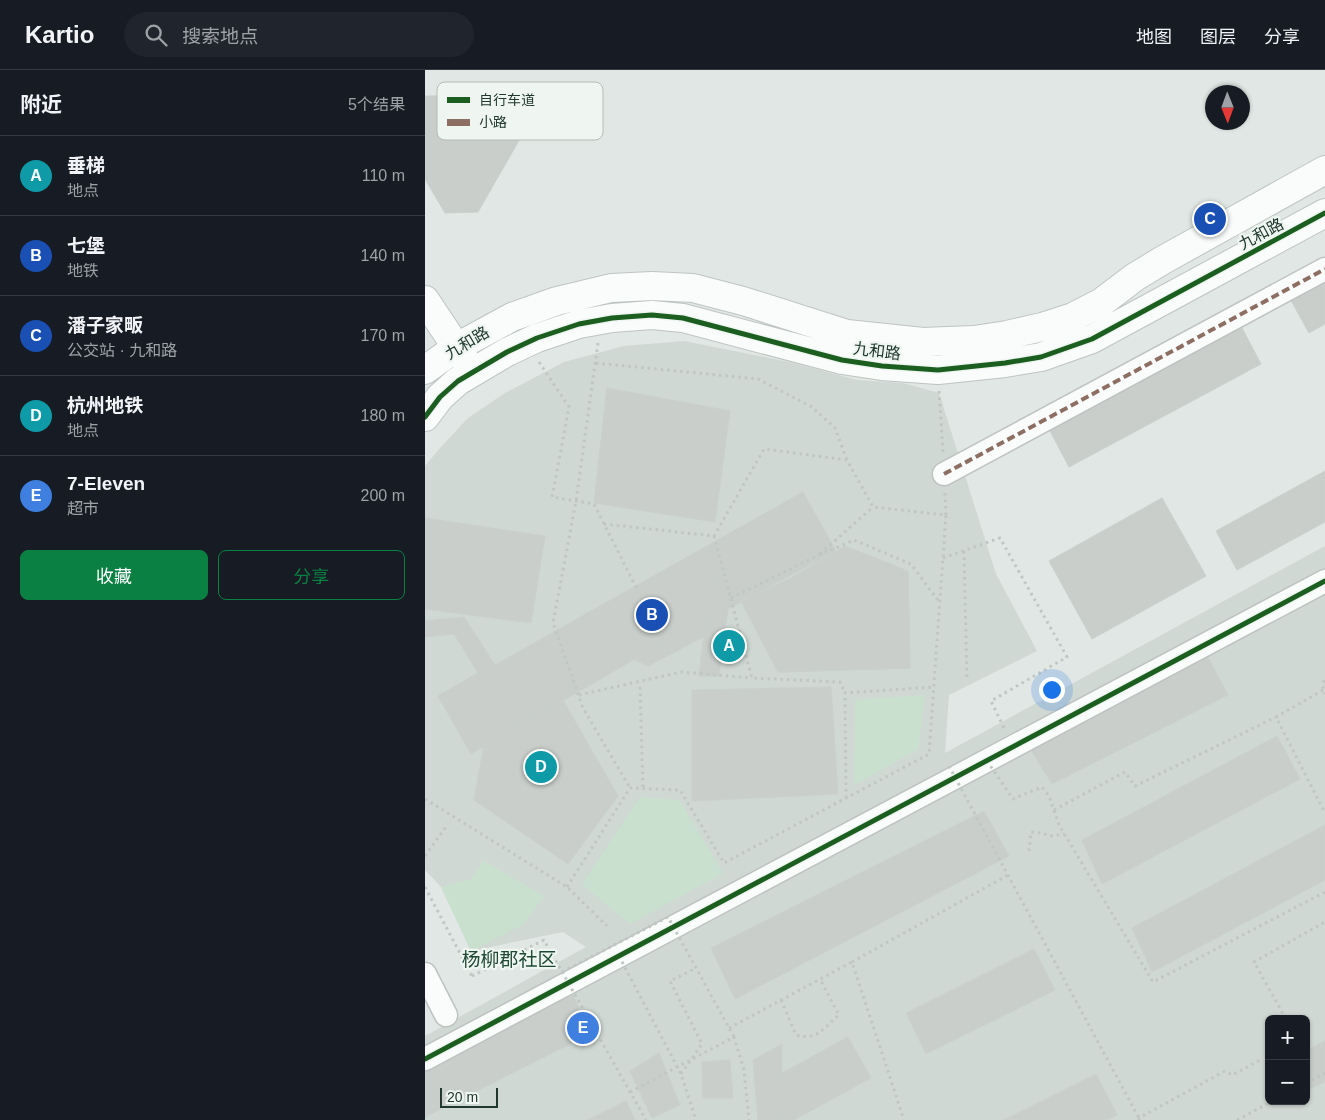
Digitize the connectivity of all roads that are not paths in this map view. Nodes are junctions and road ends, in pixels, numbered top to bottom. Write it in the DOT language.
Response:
graph roads {
  1 [pos="1325,170"];
  2 [pos="1325,213"];
  3 [pos="1325,269"];
  4 [pos="425,300"];
  5 [pos="457,347"];
  6 [pos="425,370"];
  7 [pos="473,373"];
  8 [pos="425,374"];
  9 [pos="433,407"];
  10 [pos="944,474"];
  11 [pos="1325,581"];
  12 [pos="425,974"];
  13 [pos="446,1015"];
  14 [pos="425,1059"];
  1 -- 5 [label="street, 九和路"];
  2 -- 7 [label="street, 九和路"];
  3 -- 10 [label="street"];
  4 -- 5 [label="street"];
  5 -- 6 [label="street, 九和路"];
  5 -- 7 [label="street"];
  7 -- 9 [label="street, 九和路"];
  8 -- 9 [label="street"];
  11 -- 14 [label="street"];
  12 -- 13 [label="street"];
}
